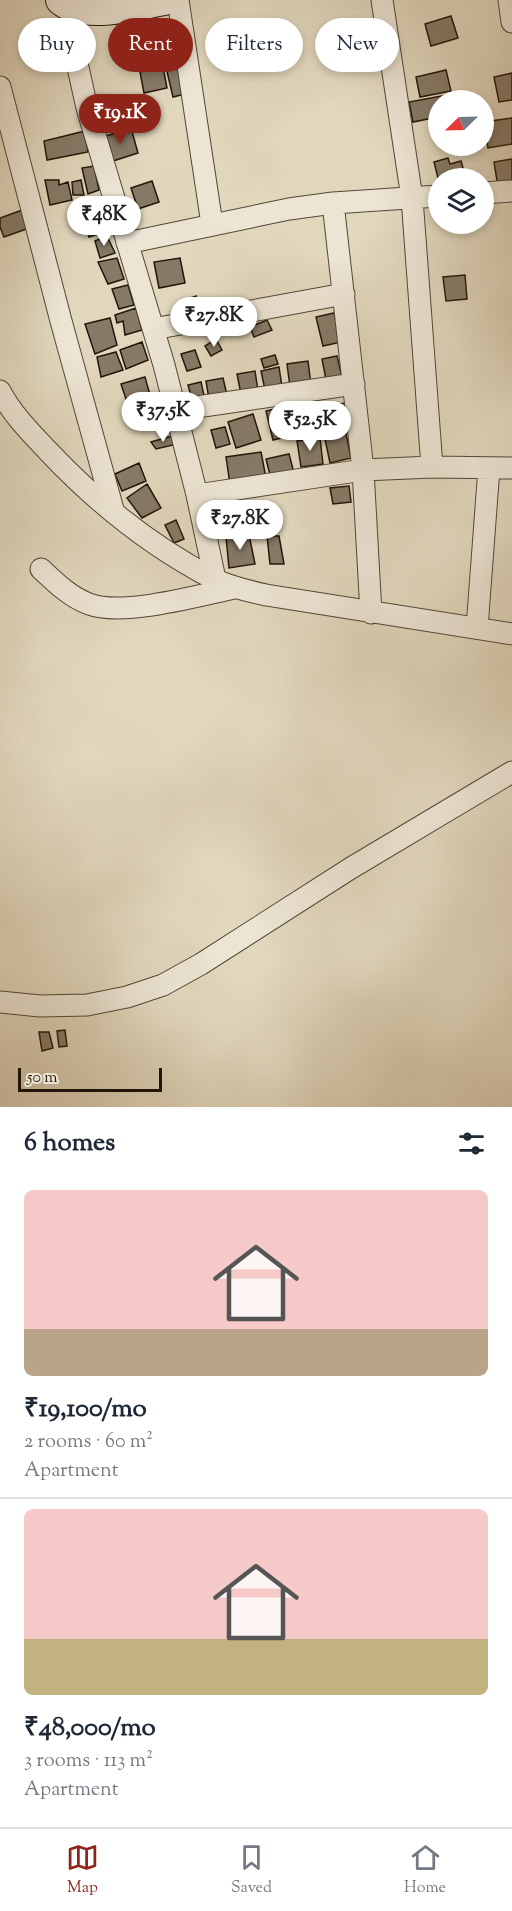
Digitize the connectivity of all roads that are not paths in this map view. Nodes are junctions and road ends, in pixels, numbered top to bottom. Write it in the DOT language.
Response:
graph roads {
  1 [pos="164,0"];
  2 [pos="178,0"];
  3 [pos="382,0"];
  4 [pos="509,0"];
  5 [pos="67,4"];
  6 [pos="512,22"];
  7 [pos="0,87"];
  8 [pos="512,191"];
  9 [pos="494,192"];
  10 [pos="428,197"];
  11 [pos="412,198"];
  12 [pos="333,203"];
  13 [pos="212,224"];
  14 [pos="127,243"];
  15 [pos="344,294"];
  16 [pos="153,328"];
  17 [pos="354,384"];
  18 [pos="3,399"];
  19 [pos="176,410"];
  20 [pos="432,467"];
  21 [pos="489,468"];
  22 [pos="512,468"];
  23 [pos="363,470"];
  24 [pos="197,495"];
  25 [pos="114,513"];
  26 [pos="41,569"];
  27 [pos="215,579"];
  28 [pos="235,588"];
  29 [pos="372,612"];
  30 [pos="477,628"];
  31 [pos="512,634"];
  32 [pos="512,772"];
  33 [pos="0,1002"];
  1 -- 5 [label="street"];
  2 -- 13 [label="street"];
  3 -- 11 [label="street"];
  4 -- 6 [label="street"];
  5 -- 14 [label="street"];
  7 -- 25 [label="street"];
  8 -- 9 [label="street"];
  10 -- 11 [label="street"];
  11 -- 12 [label="street"];
  11 -- 20 [label="street"];
  12 -- 13 [label="street"];
  12 -- 15 [label="street"];
  13 -- 14 [label="street"];
  14 -- 16 [label="street"];
  15 -- 16 [label="street"];
  15 -- 17 [label="street"];
  16 -- 19 [label="street"];
  17 -- 19 [label="street"];
  17 -- 23 [label="street"];
  18 -- 25 [label="street"];
  19 -- 24 [label="street"];
  20 -- 21 [label="street"];
  20 -- 23 [label="street"];
  21 -- 22 [label="street"];
  21 -- 30 [label="street"];
  23 -- 24 [label="street"];
  23 -- 29 [label="street"];
  24 -- 27 [label="street"];
  25 -- 27 [label="street"];
  26 -- 28 [label="street"];
  27 -- 28 [label="street"];
  28 -- 29 [label="street"];
  29 -- 30 [label="street"];
  30 -- 31 [label="street"];
  32 -- 33 [label="street"];
}
